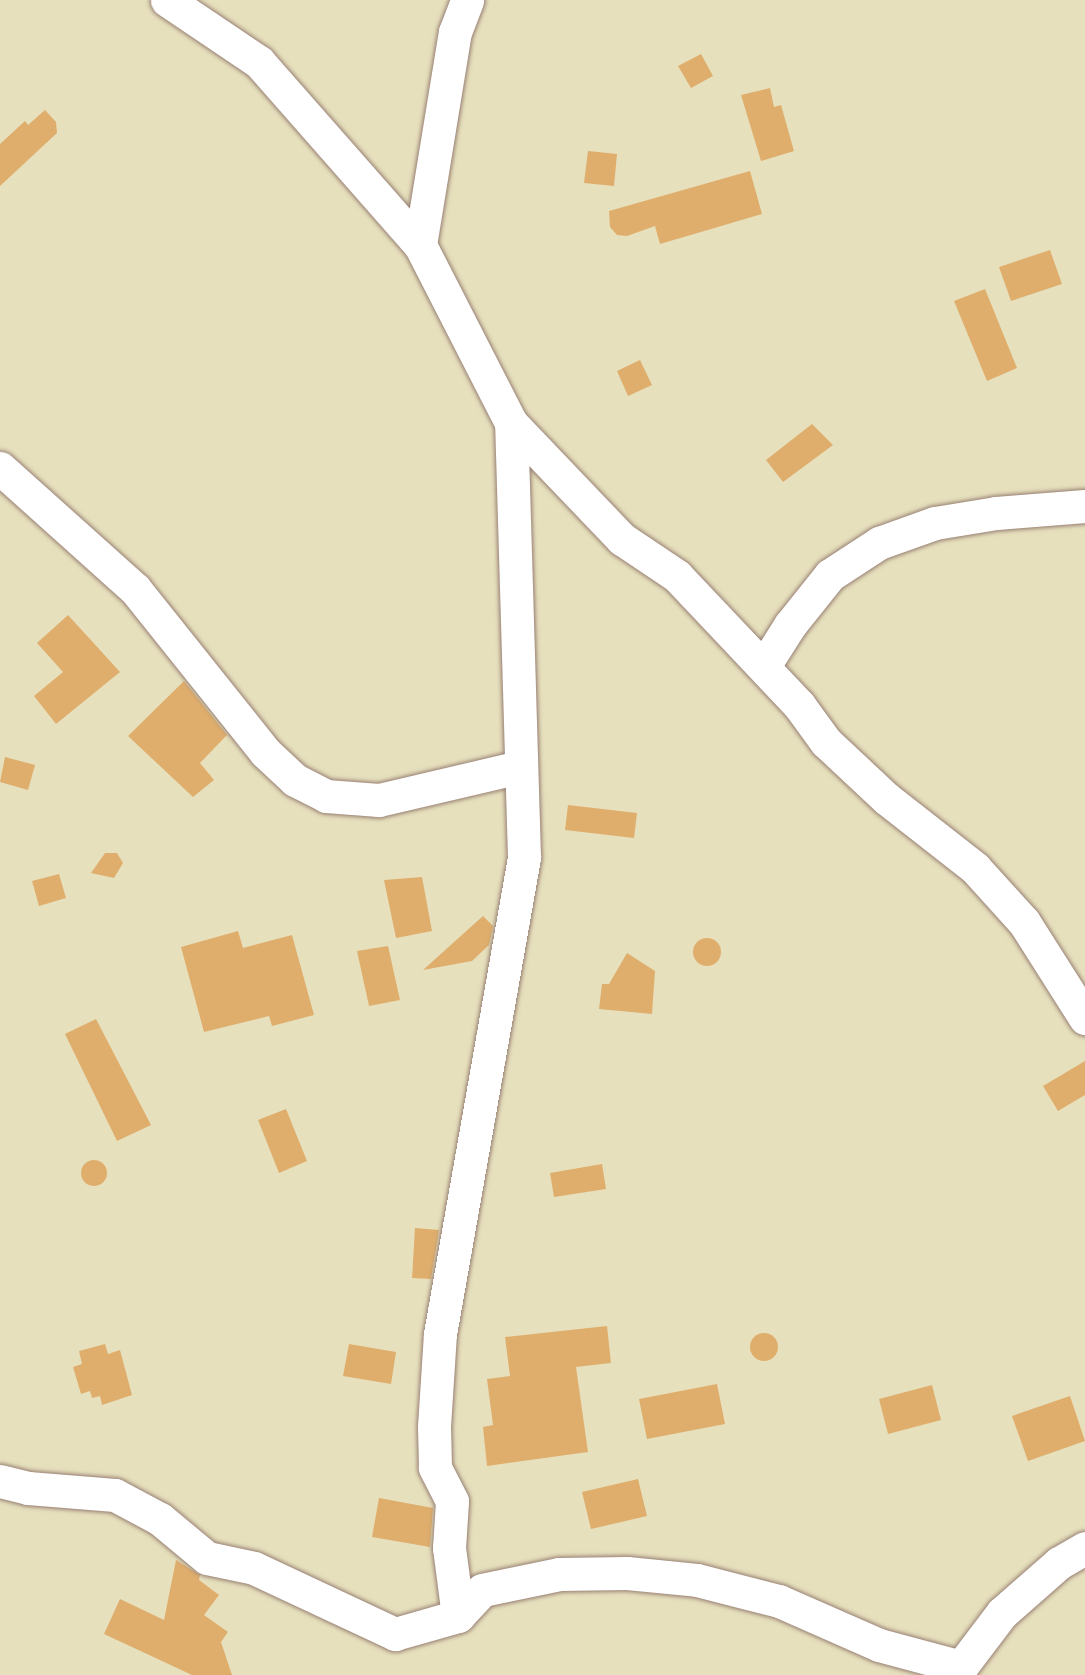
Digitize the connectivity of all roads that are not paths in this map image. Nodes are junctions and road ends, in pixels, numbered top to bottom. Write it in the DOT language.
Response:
graph roads {
  1 [pos="167,0"];
  2 [pos="467,0"];
  3 [pos="420,244"];
  4 [pos="511,423"];
  5 [pos="0,468"];
  6 [pos="1085,506"];
  7 [pos="764,666"];
  8 [pos="520,768"];
  9 [pos="1085,1018"];
  10 [pos="0,1481"];
  11 [pos="1085,1548"];
  12 [pos="458,1616"];
  13 [pos="963,1671"];
  1 -- 3 [label="street"];
  2 -- 3 [label="street"];
  3 -- 4 [label="street"];
  4 -- 7 [label="street"];
  4 -- 8 [label="street"];
  5 -- 8 [label="street"];
  6 -- 7 [label="street"];
  7 -- 9 [label="street"];
  8 -- 12 [label="street"];
  10 -- 12 [label="street"];
  11 -- 13 [label="street"];
  12 -- 13 [label="street"];
}
